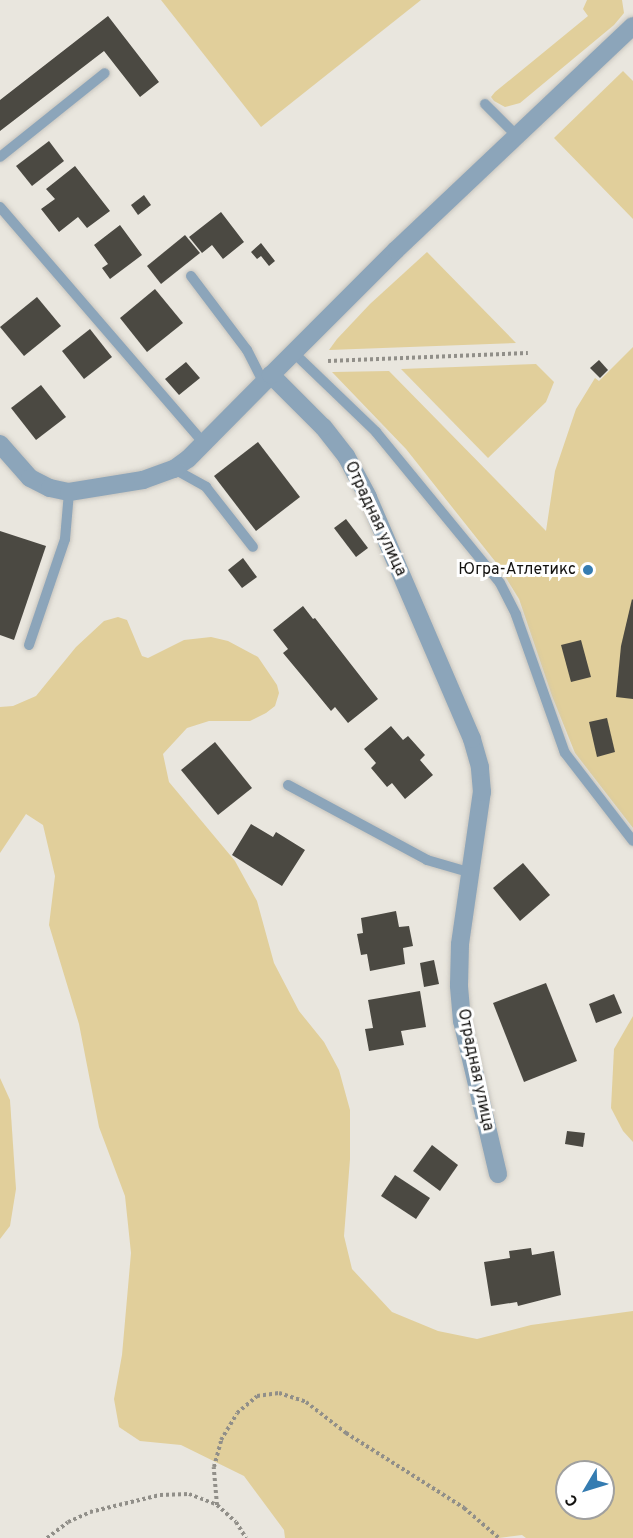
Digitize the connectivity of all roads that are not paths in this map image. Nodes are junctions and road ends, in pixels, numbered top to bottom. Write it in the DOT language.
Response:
graph roads {
  1 [pos="633,26"];
  2 [pos="105,73"];
  3 [pos="485,104"];
  4 [pos="517,136"];
  5 [pos="0,157"];
  6 [pos="0,207"];
  7 [pos="191,276"];
  8 [pos="293,352"];
  9 [pos="268,379"];
  10 [pos="204,443"];
  11 [pos="0,444"];
  12 [pos="174,469"];
  13 [pos="69,492"];
  14 [pos="253,547"];
  15 [pos="29,645"];
  16 [pos="288,785"];
  17 [pos="633,841"];
  18 [pos="468,872"];
  19 [pos="498,1174"];
  1 -- 4 [label="street"];
  2 -- 5 [label="lane"];
  3 -- 4 [label="lane"];
  4 -- 8 [label="street"];
  6 -- 10 [label="lane"];
  7 -- 9 [label="lane"];
  8 -- 9 [label="street"];
  8 -- 17 [label="lane"];
  9 -- 10 [label="street"];
  9 -- 18 [label="street, Отрадная улица"];
  10 -- 12 [label="street"];
  11 -- 13 [label="street"];
  12 -- 13 [label="street"];
  12 -- 14 [label="lane"];
  13 -- 15 [label="lane"];
  16 -- 18 [label="lane"];
  18 -- 19 [label="street, Отрадная улица"];
}
